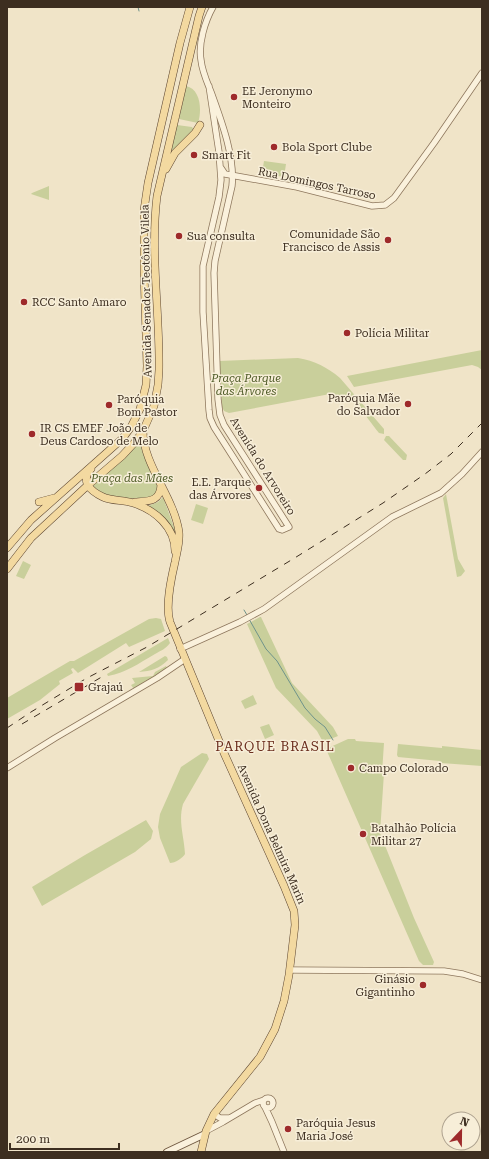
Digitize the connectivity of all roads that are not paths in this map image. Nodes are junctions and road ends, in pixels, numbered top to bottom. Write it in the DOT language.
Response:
graph roads {
  1 [pos="190,7"];
  2 [pos="202,7"];
  3 [pos="213,7"];
  4 [pos="482,73"];
  5 [pos="209,86"];
  6 [pos="200,125"];
  7 [pos="220,168"];
  8 [pos="162,176"];
  9 [pos="233,176"];
  10 [pos="143,431"];
  11 [pos="482,452"];
  12 [pos="106,453"];
  13 [pos="88,485"];
  14 [pos="162,485"];
  15 [pos="56,498"];
  16 [pos="39,502"];
  17 [pos="133,502"];
  18 [pos="7,548"];
  19 [pos="175,559"];
  20 [pos="7,569"];
  21 [pos="180,649"];
  22 [pos="184,659"];
  23 [pos="7,768"];
  24 [pos="290,970"];
  25 [pos="482,980"];
  26 [pos="214,1114"];
  27 [pos="230,1118"];
  28 [pos="206,1132"];
  29 [pos="167,1152"];
  30 [pos="201,1152"];
  31 [pos="284,1152"];
  1 -- 12 [label="main road, Avenida Senador Teotônio Vilela"];
  2 -- 8 [label="main road, Avenida Senador Teotônio Vilela"];
  3 -- 5 [label="street, Avenida do Arvoreiro"];
  4 -- 9 [label="street, Rua Domingos Tarroso"];
  5 -- 7 [label="street, Avenida do Arvoreiro"];
  5 -- 9 [label="street, Avenida do Arvoreiro"];
  6 -- 8 [label="main road"];
  7 -- 9 [label="street"];
  7 -- 9 [label="street, Avenida do Arvoreiro"];
  8 -- 10 [label="main road, Avenida Senador Teotônio Vilela"];
  10 -- 13 [label="main road, Avenida Senador Teotônio Vilela"];
  10 -- 14 [label="main road, Avenida Dona Belmira Marin"];
  11 -- 21 [label="street"];
  12 -- 13 [label="main road"];
  12 -- 15 [label="main road, Avenida Senador Teotônio Vilela"];
  13 -- 17 [label="main road, Avenida Dona Belmira Marin"];
  13 -- 20 [label="main road, Avenida Senador Teotônio Vilela"];
  14 -- 17 [label="main road"];
  14 -- 19 [label="main road, Avenida Dona Belmira Marin"];
  15 -- 16 [label="main road"];
  15 -- 18 [label="main road, Avenida Senador Teotônio Vilela"];
  17 -- 19 [label="main road, Avenida Dona Belmira Marin"];
  19 -- 21 [label="main road, Avenida Dona Belmira Marin"];
  21 -- 22 [label="main road, Avenida Dona Belmira Marin"];
  22 -- 23 [label="street"];
  22 -- 24 [label="main road, Avenida Dona Belmira Marin"];
  24 -- 25 [label="street"];
  24 -- 26 [label="main road, Avenida Dona Belmira Marin"];
  26 -- 27 [label="street"];
  26 -- 28 [label="main road, Avenida Dona Belmira Marin"];
  27 -- 28 [label="street"];
  27 -- 31 [label="street"];
  28 -- 29 [label="main road"];
  28 -- 30 [label="main road, Avenida Dona Belmira Marin"];
}
